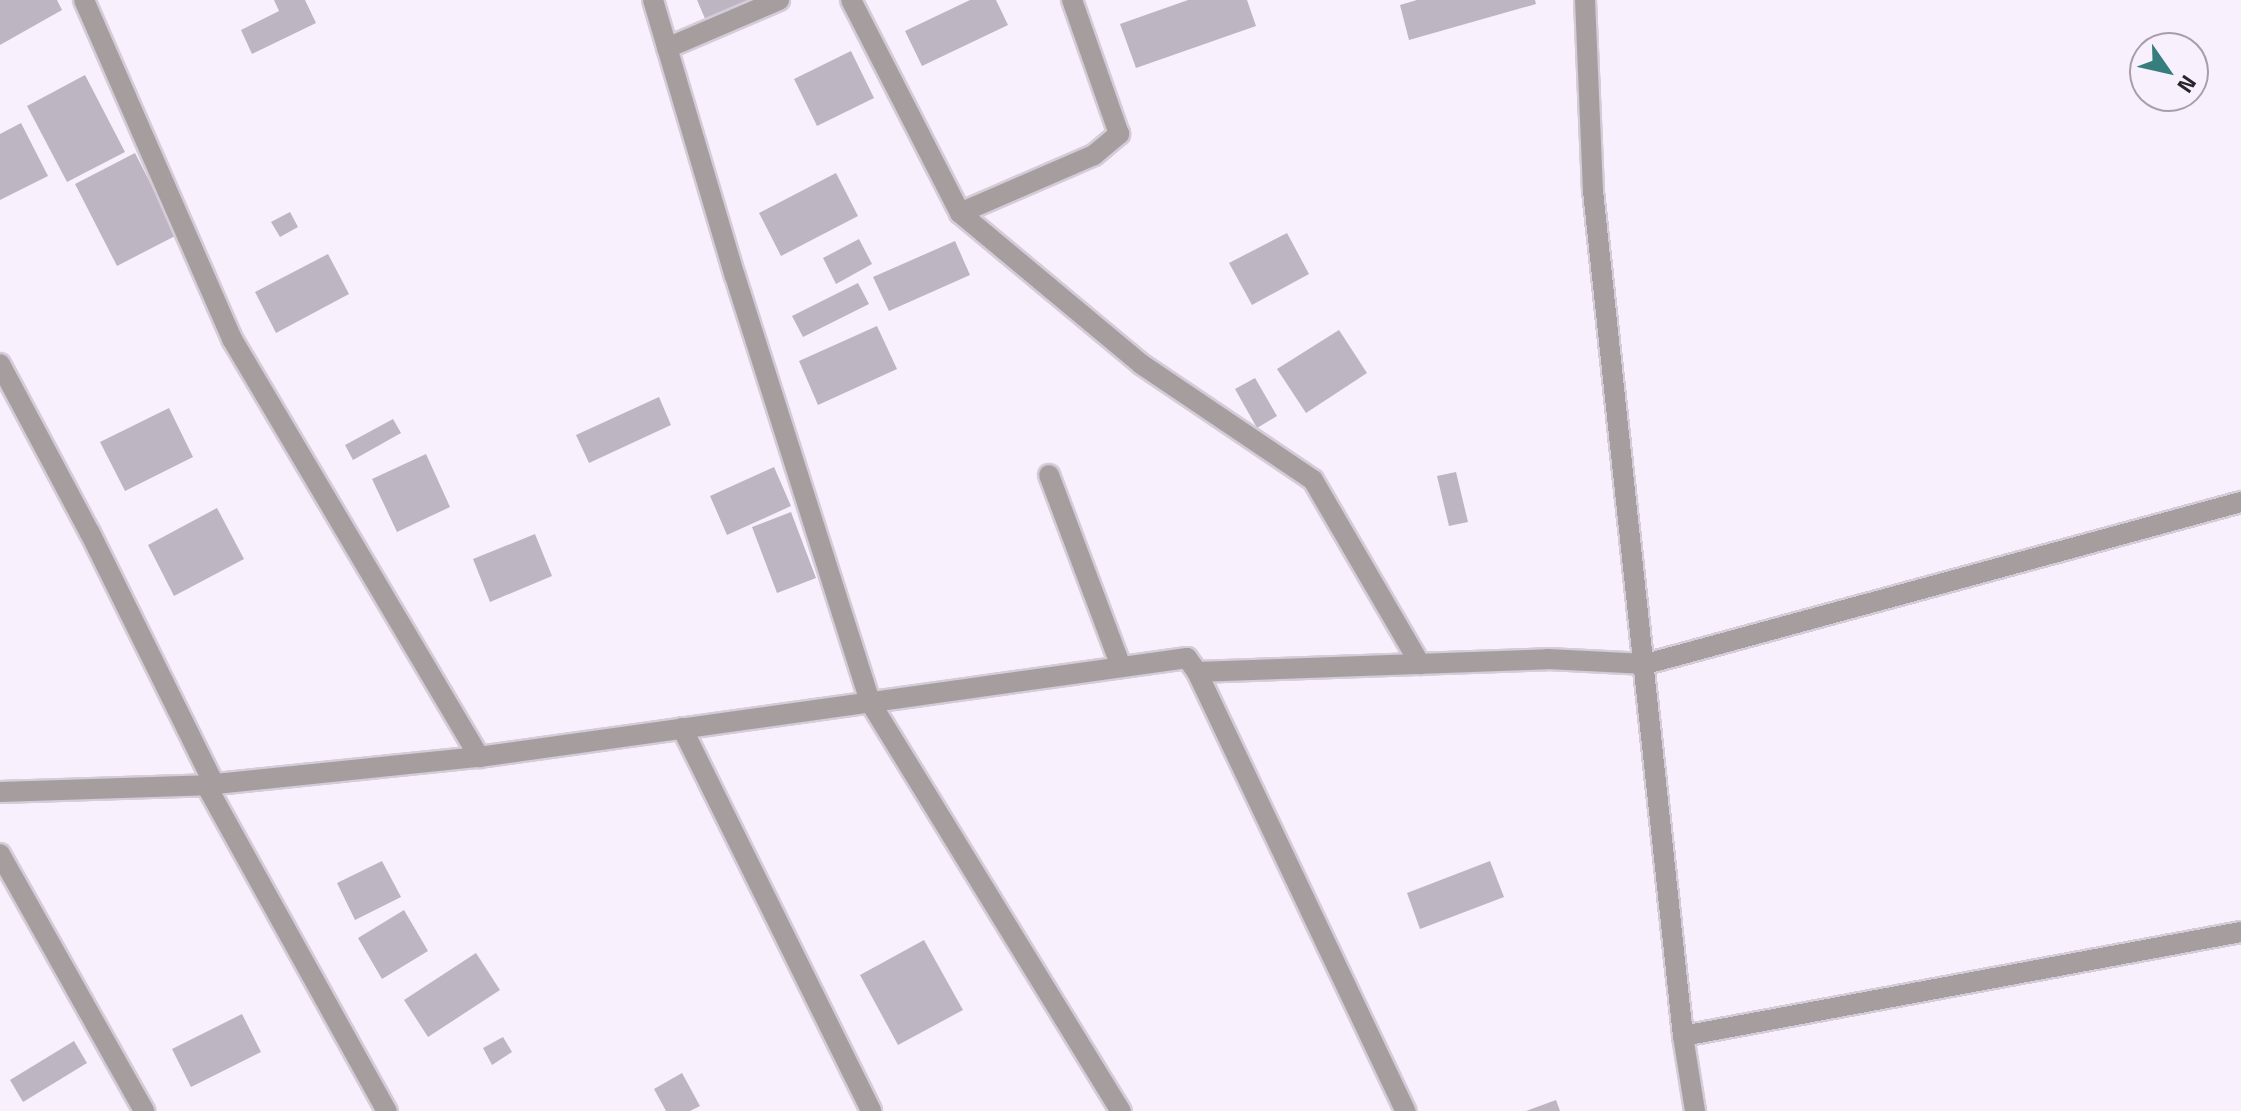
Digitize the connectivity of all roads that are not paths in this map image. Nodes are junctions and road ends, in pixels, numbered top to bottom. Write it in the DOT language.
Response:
graph roads {
  1 [pos="84,0"];
  2 [pos="653,0"];
  3 [pos="779,0"];
  4 [pos="851,0"];
  5 [pos="1072,0"];
  6 [pos="1585,0"];
  7 [pos="667,48"];
  8 [pos="960,213"];
  9 [pos="0,364"];
  10 [pos="1049,475"];
  11 [pos="2241,502"];
  12 [pos="1420,664"];
  13 [pos="1646,664"];
  14 [pos="1121,667"];
  15 [pos="1197,672"];
  16 [pos="870,702"];
  17 [pos="682,728"];
  18 [pos="479,757"];
  19 [pos="210,785"];
  20 [pos="0,792"];
  21 [pos="0,854"];
  22 [pos="2241,932"];
  23 [pos="1683,1036"];
  24 [pos="144,1111"];
  25 [pos="387,1111"];
  26 [pos="871,1111"];
  27 [pos="1121,1111"];
  28 [pos="1405,1111"];
  29 [pos="1695,1111"];
  1 -- 18 [label="street"];
  2 -- 7 [label="street"];
  3 -- 7 [label="street"];
  4 -- 8 [label="street"];
  5 -- 8 [label="street"];
  6 -- 13 [label="street"];
  7 -- 16 [label="street"];
  8 -- 12 [label="street"];
  9 -- 19 [label="street"];
  10 -- 14 [label="street"];
  11 -- 13 [label="street"];
  12 -- 13 [label="street"];
  12 -- 15 [label="street"];
  13 -- 23 [label="street"];
  14 -- 15 [label="street"];
  14 -- 16 [label="street"];
  15 -- 28 [label="street"];
  16 -- 17 [label="street"];
  16 -- 27 [label="street"];
  17 -- 18 [label="street"];
  17 -- 26 [label="street"];
  18 -- 19 [label="street"];
  19 -- 20 [label="street"];
  19 -- 25 [label="street"];
  21 -- 24 [label="street"];
  22 -- 23 [label="street"];
  23 -- 29 [label="street"];
}
